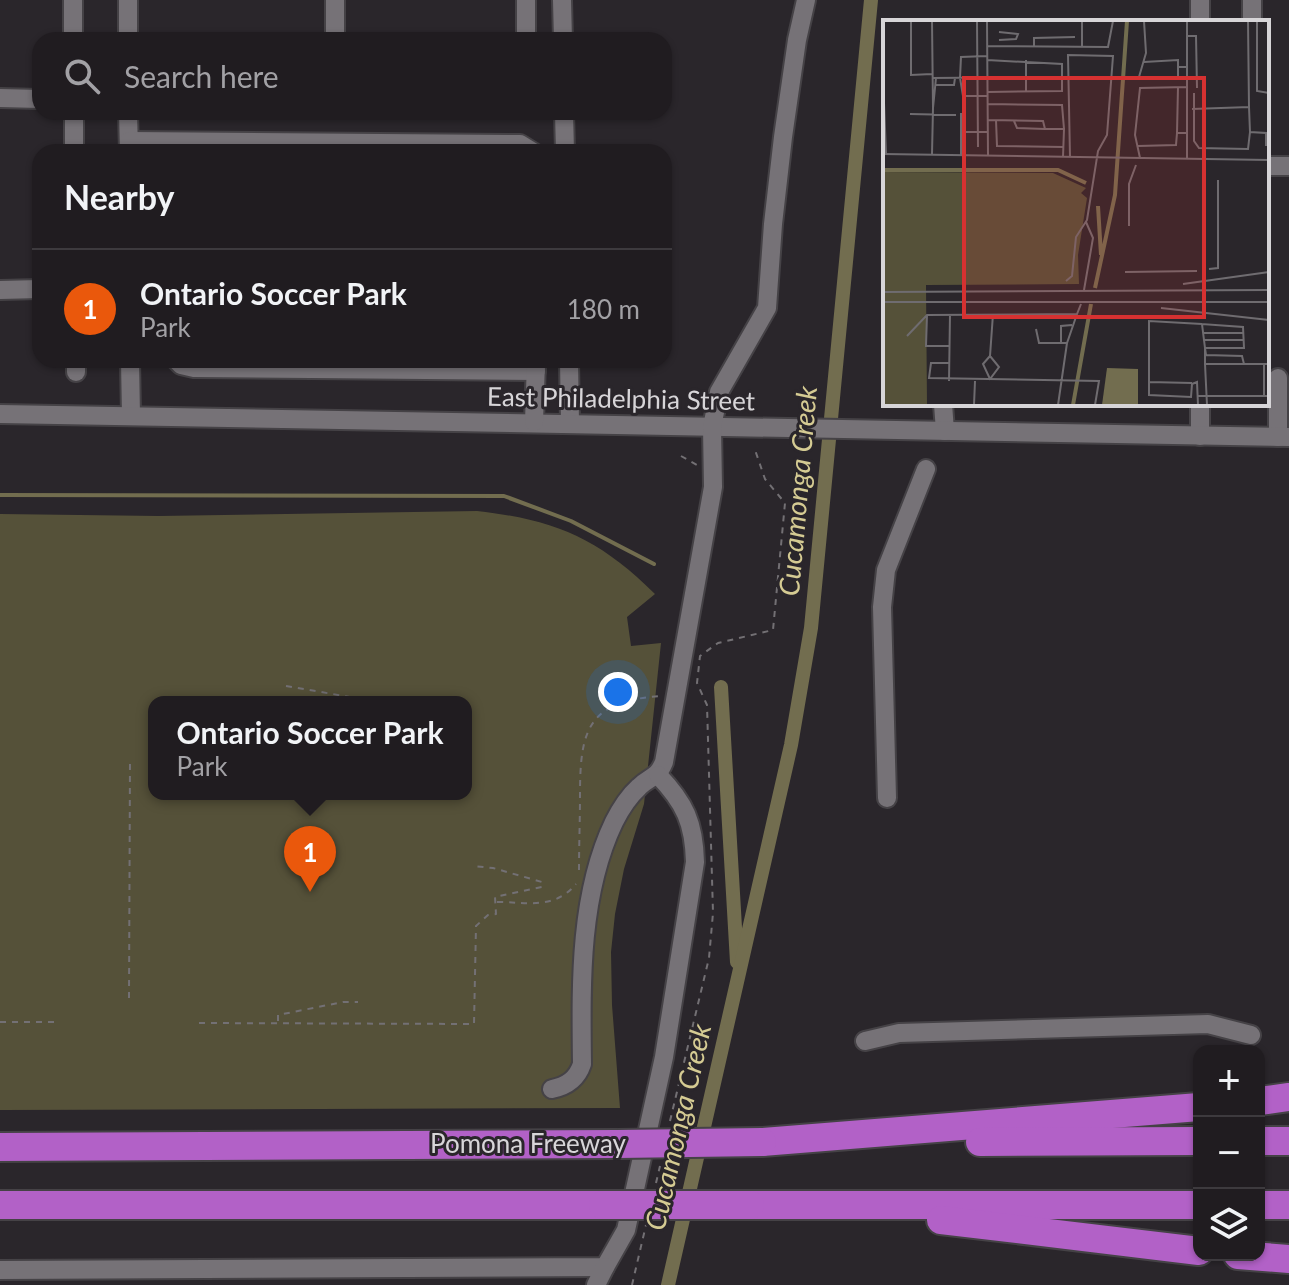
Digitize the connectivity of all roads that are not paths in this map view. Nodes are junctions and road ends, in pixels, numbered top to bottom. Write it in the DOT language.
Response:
graph roads {
  1 [pos="73,0"];
  2 [pos="128,0"];
  3 [pos="335,0"];
  4 [pos="526,0"];
  5 [pos="562,0"];
  6 [pos="806,0"];
  7 [pos="73,32"];
  8 [pos="128,32"];
  9 [pos="335,32"];
  10 [pos="526,32"];
  11 [pos="563,32"];
  12 [pos="0,98"];
  13 [pos="32,99"];
  14 [pos="74,120"];
  15 [pos="128,120"];
  16 [pos="564,120"];
  17 [pos="74,144"];
  18 [pos="129,144"];
  19 [pos="565,144"];
  20 [pos="32,289"];
  21 [pos="0,290"];
  22 [pos="130,368"];
  23 [pos="536,368"];
  24 [pos="569,368"];
  25 [pos="1278,378"];
  26 [pos="943,406"];
  27 [pos="1200,406"];
  28 [pos="0,414"];
  29 [pos="131,416"];
  30 [pos="534,422"];
  31 [pos="570,423"];
  32 [pos="712,427"];
  33 [pos="945,431"];
  34 [pos="1200,436"];
  35 [pos="1284,437"];
  36 [pos="926,469"];
  37 [pos="658,775"];
  38 [pos="887,798"];
  39 [pos="1251,1035"];
  40 [pos="865,1041"];
  41 [pos="552,1089"];
  42 [pos="1289,1097"];
  43 [pos="1265,1100"];
  44 [pos="1193,1107"];
  45 [pos="1193,1141"];
  46 [pos="1265,1141"];
  47 [pos="1289,1141"];
  48 [pos="762,1142"];
  49 [pos="0,1147"];
  50 [pos="0,1205"];
  51 [pos="813,1205"];
  52 [pos="1193,1205"];
  53 [pos="1265,1205"];
  54 [pos="1289,1205"];
  55 [pos="1193,1250"];
  56 [pos="1265,1257"];
  57 [pos="1289,1259"];
  58 [pos="605,1267"];
  59 [pos="0,1270"];
  60 [pos="156,1277"];
  61 [pos="596,1285"];
  1 -- 7 [label="street"];
  2 -- 8 [label="street"];
  3 -- 9 [label="street"];
  4 -- 10 [label="street"];
  5 -- 11 [label="street"];
  6 -- 32 [label="street"];
  12 -- 13 [label="street"];
  14 -- 17 [label="street"];
  15 -- 18 [label="street"];
  16 -- 19 [label="street"];
  20 -- 21 [label="street"];
  22 -- 29 [label="street"];
  23 -- 30 [label="street"];
  24 -- 31 [label="street"];
  25 -- 35 [label="street"];
  26 -- 33 [label="street"];
  27 -- 34 [label="street"];
  28 -- 29 [label="street, East Philadelphia Street"];
  29 -- 30 [label="street, East Philadelphia Street"];
  30 -- 31 [label="street, East Philadelphia Street"];
  31 -- 32 [label="street, East Philadelphia Street"];
  32 -- 33 [label="street, East Philadelphia Street"];
  32 -- 37 [label="street"];
  33 -- 34 [label="street, East Philadelphia Street"];
  34 -- 35 [label="street, East Philadelphia Street"];
  36 -- 38 [label="street"];
  37 -- 41 [label="street"];
  37 -- 58 [label="street"];
  39 -- 40 [label="street"];
  42 -- 43 [label="highway"];
  44 -- 48 [label="highway"];
  45 -- 48 [label="highway, Pomona Freeway"];
  46 -- 47 [label="highway"];
  48 -- 49 [label="highway, Pomona Freeway, bridge"];
  50 -- 51 [label="highway, bridge"];
  51 -- 52 [label="highway"];
  51 -- 55 [label="highway"];
  53 -- 54 [label="highway"];
  56 -- 57 [label="highway"];
  58 -- 60 [label="street"];
  58 -- 61 [label="street"];
  59 -- 60 [label="street"];
}
